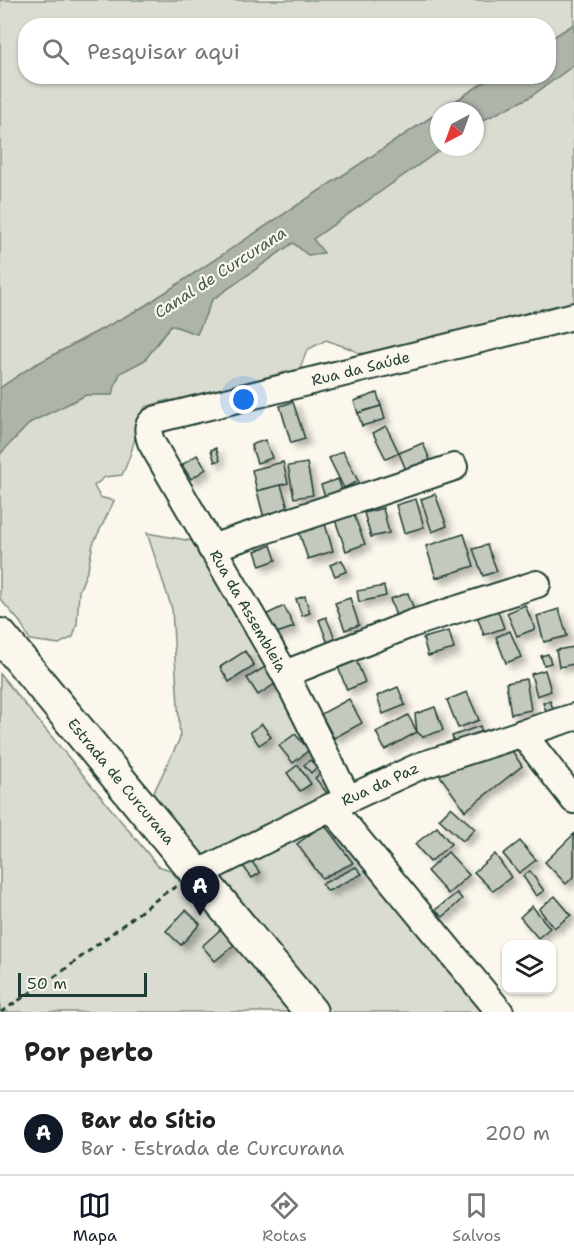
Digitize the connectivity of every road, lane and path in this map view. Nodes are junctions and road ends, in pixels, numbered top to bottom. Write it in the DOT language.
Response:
graph roads {
  1 [pos="574,316"];
  2 [pos="149,424"];
  3 [pos="454,467"];
  4 [pos="211,548"];
  5 [pos="537,584"];
  6 [pos="0,635"];
  7 [pos="285,674"];
  8 [pos="574,717"];
  9 [pos="522,733"];
  10 [pos="574,800"];
  11 [pos="340,803"];
  12 [pos="197,874"];
  13 [pos="1,1012"];
  14 [pos="311,1012"];
  15 [pos="500,1012"];
  1 -- 2 [label="street, Rua da Saúde"];
  2 -- 4 [label="street, Rua da Assembleia"];
  3 -- 4 [label="street"];
  4 -- 7 [label="street, Rua da Assembleia"];
  5 -- 7 [label="street"];
  6 -- 12 [label="main road, Estrada de Curcurana"];
  7 -- 11 [label="street, Rua da Assembleia"];
  8 -- 9 [label="street, Rua da Paz"];
  9 -- 10 [label="street"];
  9 -- 11 [label="street, Rua da Paz"];
  11 -- 12 [label="street, Rua da Paz"];
  11 -- 15 [label="street, Rua da Assembleia"];
  12 -- 13 [label="path"];
  12 -- 14 [label="main road, Estrada de Curcurana"];
}
